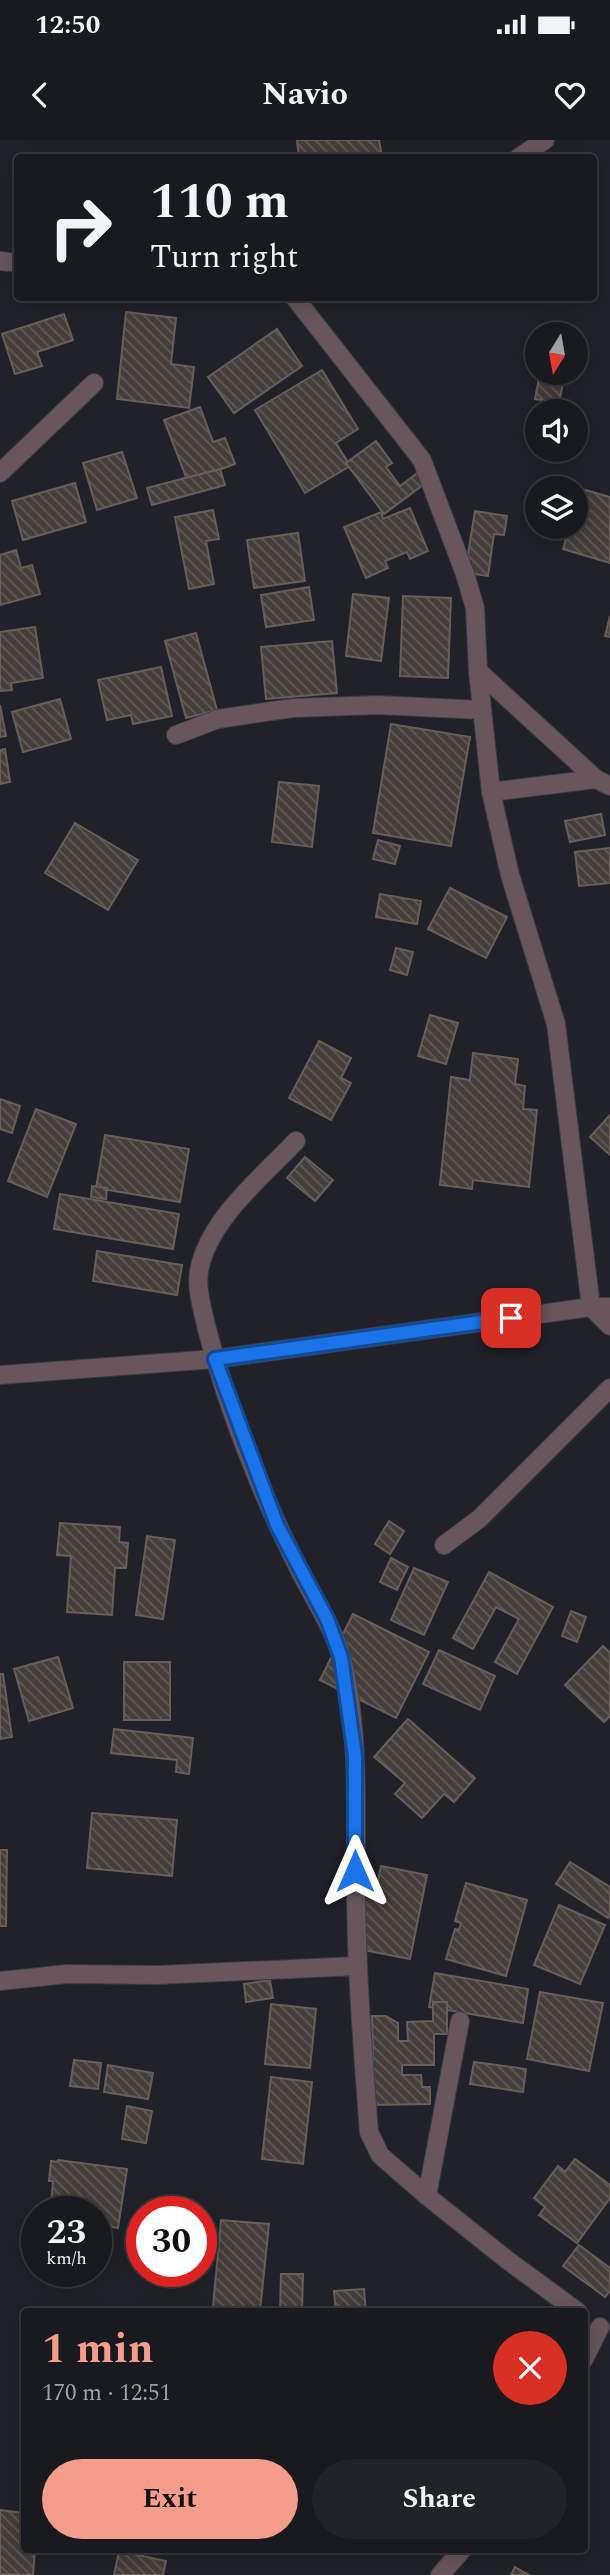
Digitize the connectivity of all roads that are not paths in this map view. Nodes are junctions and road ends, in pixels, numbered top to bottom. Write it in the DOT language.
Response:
graph roads {
  1 [pos="545,140"];
  2 [pos="524,154"];
  3 [pos="297,301"];
  4 [pos="94,383"];
  5 [pos="0,473"];
  6 [pos="478,671"];
  7 [pos="482,710"];
  8 [pos="176,735"];
  9 [pos="603,783"];
  10 [pos="491,792"];
  11 [pos="296,1141"];
  12 [pos="592,1307"];
  13 [pos="610,1307"];
  14 [pos="610,1326"];
  15 [pos="215,1359"];
  16 [pos="0,1376"];
  17 [pos="610,1388"];
  18 [pos="444,1545"];
  19 [pos="356,1966"];
  20 [pos="0,1981"];
  21 [pos="460,2021"];
  22 [pos="427,2196"];
  23 [pos="573,2308"];
  24 [pos="588,2319"];
  25 [pos="605,2332"];
  26 [pos="588,2354"];
  27 [pos="459,2553"];
  28 [pos="440,2575"];
  1 -- 2 [label="street"];
  3 -- 6 [label="street"];
  4 -- 5 [label="street"];
  6 -- 7 [label="street"];
  6 -- 9 [label="street"];
  7 -- 8 [label="street"];
  7 -- 10 [label="street"];
  9 -- 10 [label="street"];
  10 -- 12 [label="street"];
  11 -- 15 [label="street"];
  12 -- 13 [label="street"];
  12 -- 14 [label="street"];
  12 -- 15 [label="street"];
  15 -- 16 [label="street"];
  15 -- 19 [label="street"];
  17 -- 18 [label="street"];
  19 -- 20 [label="street"];
  19 -- 22 [label="street"];
  21 -- 22 [label="street"];
  22 -- 23 [label="street"];
  24 -- 25 [label="street"];
  25 -- 26 [label="street"];
  27 -- 28 [label="street"];
}
